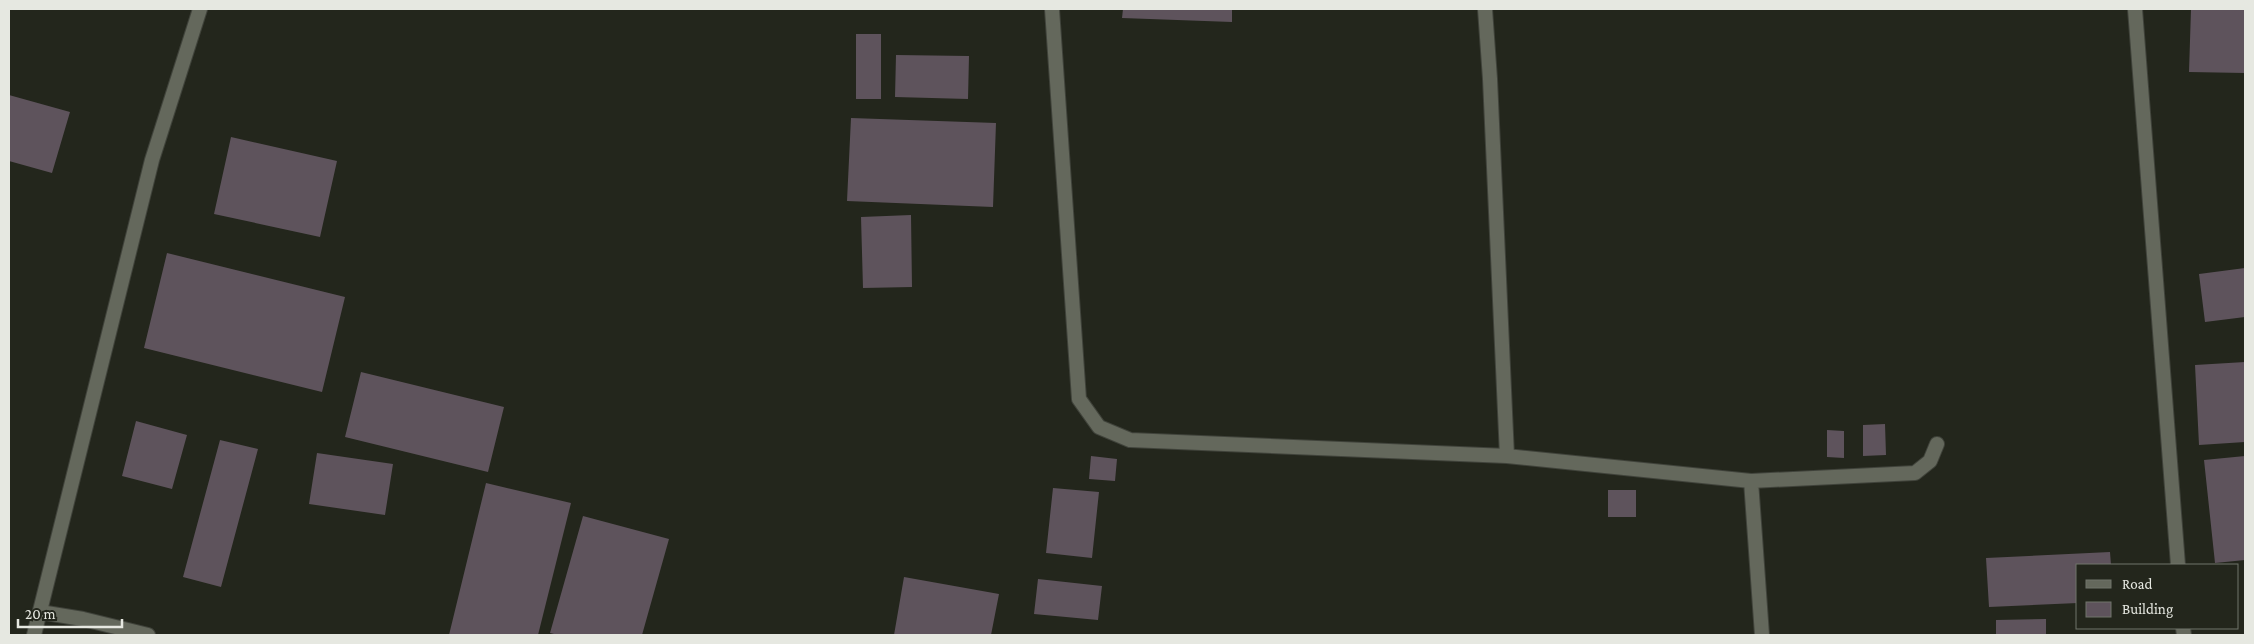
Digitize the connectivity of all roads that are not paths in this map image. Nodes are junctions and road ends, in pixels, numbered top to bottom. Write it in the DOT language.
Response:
graph roads {
  1 [pos="200,9"];
  2 [pos="1052,9"];
  3 [pos="1485,9"];
  4 [pos="2135,9"];
  5 [pos="1937,444"];
  6 [pos="1507,456"];
  7 [pos="1751,481"];
  8 [pos="2178,564"];
  9 [pos="40,612"];
  10 [pos="34,635"];
  11 [pos="148,635"];
  12 [pos="1762,635"];
  1 -- 9 [label="street"];
  2 -- 6 [label="street"];
  3 -- 6 [label="street"];
  4 -- 8 [label="street"];
  5 -- 7 [label="street"];
  6 -- 7 [label="street"];
  7 -- 12 [label="street"];
  9 -- 10 [label="street"];
  9 -- 11 [label="street"];
}
